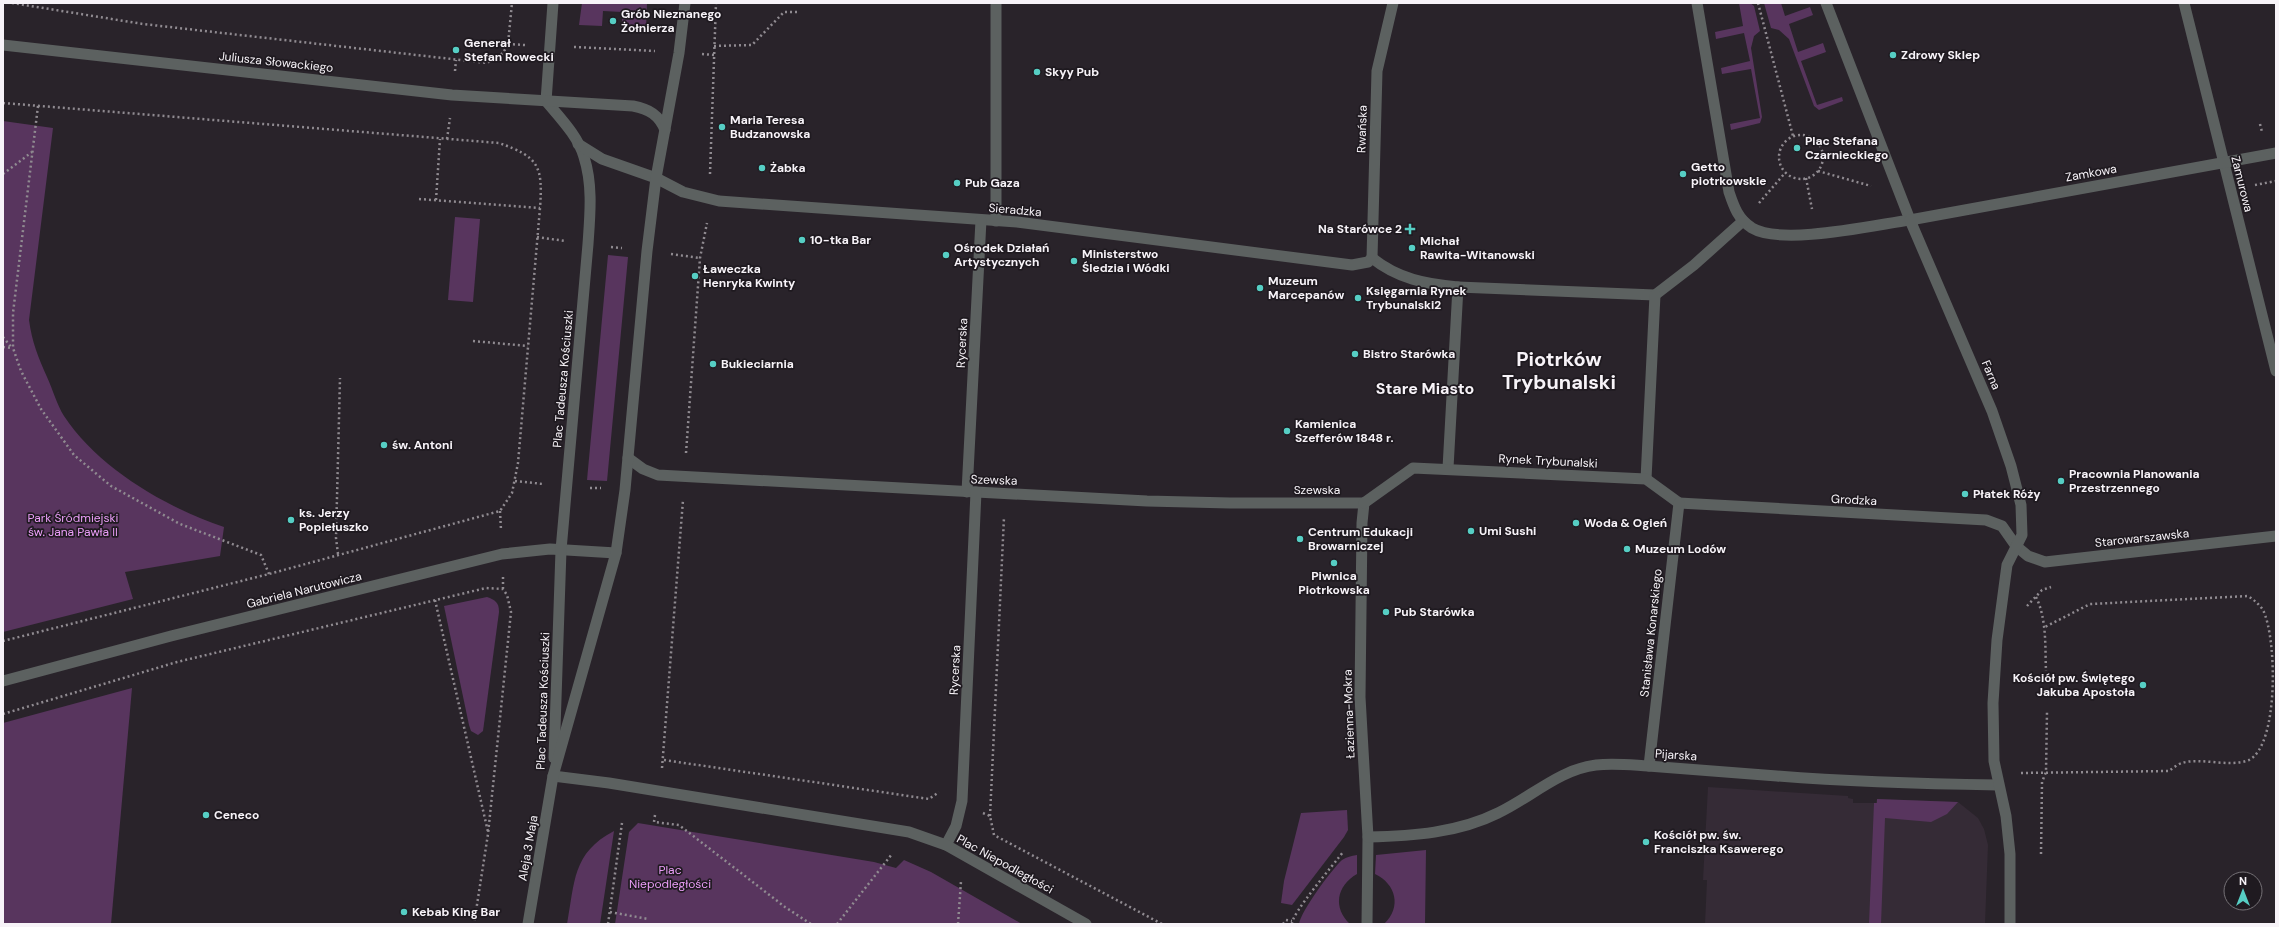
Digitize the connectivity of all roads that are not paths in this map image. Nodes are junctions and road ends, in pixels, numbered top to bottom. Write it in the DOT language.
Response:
graph roads {
  1 [pos="553,3"];
  2 [pos="685,3"];
  3 [pos="996,3"];
  4 [pos="1393,3"];
  5 [pos="1697,3"];
  6 [pos="1826,3"];
  7 [pos="2184,3"];
  8 [pos="3,45"];
  9 [pos="546,101"];
  10 [pos="665,130"];
  11 [pos="578,144"];
  12 [pos="2276,152"];
  13 [pos="2222,163"];
  14 [pos="656,178"];
  15 [pos="981,220"];
  16 [pos="1910,220"];
  17 [pos="996,221"];
  18 [pos="1742,221"];
  19 [pos="1372,258"];
  20 [pos="1458,287"];
  21 [pos="1655,295"];
  22 [pos="2276,371"];
  23 [pos="628,458"];
  24 [pos="1448,468"];
  25 [pos="1646,479"];
  26 [pos="972,492"];
  27 [pos="1364,503"];
  28 [pos="1679,504"];
  29 [pos="2276,536"];
  30 [pos="2016,546"];
  31 [pos="561,550"];
  32 [pos="616,553"];
  33 [pos="3,681"];
  34 [pos="1649,766"];
  35 [pos="553,776"];
  36 [pos="1998,785"];
  37 [pos="1368,837"];
  38 [pos="946,846"];
  39 [pos="528,924"];
  40 [pos="1086,924"];
  41 [pos="1367,924"];
  42 [pos="2010,924"];
  1 -- 9 [label="street"];
  2 -- 10 [label="street, Plac Tadeusza Kościuszki"];
  3 -- 17 [label="street"];
  4 -- 19 [label="street, Rwańska"];
  5 -- 18 [label="street"];
  6 -- 16 [label="street"];
  7 -- 13 [label="street, Zamurowa"];
  8 -- 9 [label="street, Juliusza Słowackiego"];
  9 -- 10 [label="street"];
  9 -- 11 [label="street, Plac Tadeusza Kościuszki"];
  10 -- 14 [label="street, Plac Tadeusza Kościuszki"];
  11 -- 14 [label="street, Plac Tadeusza Kościuszki"];
  11 -- 31 [label="street, Plac Tadeusza Kościuszki"];
  12 -- 13 [label="street, Zamkowa"];
  13 -- 16 [label="street, Zamkowa"];
  13 -- 22 [label="street, Zamurowa"];
  14 -- 15 [label="street, Sieradzka"];
  14 -- 23 [label="street, Plac Tadeusza Kościuszki"];
  15 -- 17 [label="street, Sieradzka"];
  15 -- 26 [label="street, Rycerska"];
  16 -- 18 [label="street"];
  16 -- 30 [label="street, Farna"];
  17 -- 19 [label="street, Sieradzka"];
  18 -- 21 [label="street"];
  19 -- 20 [label="street"];
  20 -- 21 [label="street"];
  20 -- 24 [label="street"];
  21 -- 25 [label="street"];
  23 -- 26 [label="street, Szewska"];
  23 -- 32 [label="street, Plac Tadeusza Kościuszki"];
  24 -- 25 [label="street, Rynek Trybunalski"];
  24 -- 27 [label="street, Rynek Trybunalski"];
  25 -- 28 [label="street"];
  26 -- 27 [label="street, Szewska"];
  26 -- 38 [label="street, Rycerska"];
  27 -- 37 [label="street, Łazienna-Mokra"];
  28 -- 30 [label="street, Grodzka"];
  28 -- 34 [label="street, Stanisława Konarskiego"];
  29 -- 30 [label="street, Starowarszawska"];
  30 -- 36 [label="street, Farna"];
  31 -- 32 [label="street, Gabriela Narutowicza"];
  31 -- 33 [label="street, Gabriela Narutowicza"];
  31 -- 35 [label="street, Plac Tadeusza Kościuszki"];
  32 -- 35 [label="street, Plac Tadeusza Kościuszki"];
  34 -- 36 [label="street, Pijarska"];
  34 -- 37 [label="street, Pijarska"];
  35 -- 38 [label="street, Plac Niepodległości"];
  35 -- 39 [label="street, Aleja 3 Maja"];
  36 -- 42 [label="street, Farna"];
  37 -- 41 [label="street, Łazienna-Mokra"];
  38 -- 40 [label="street, Plac Niepodległości"];
}
